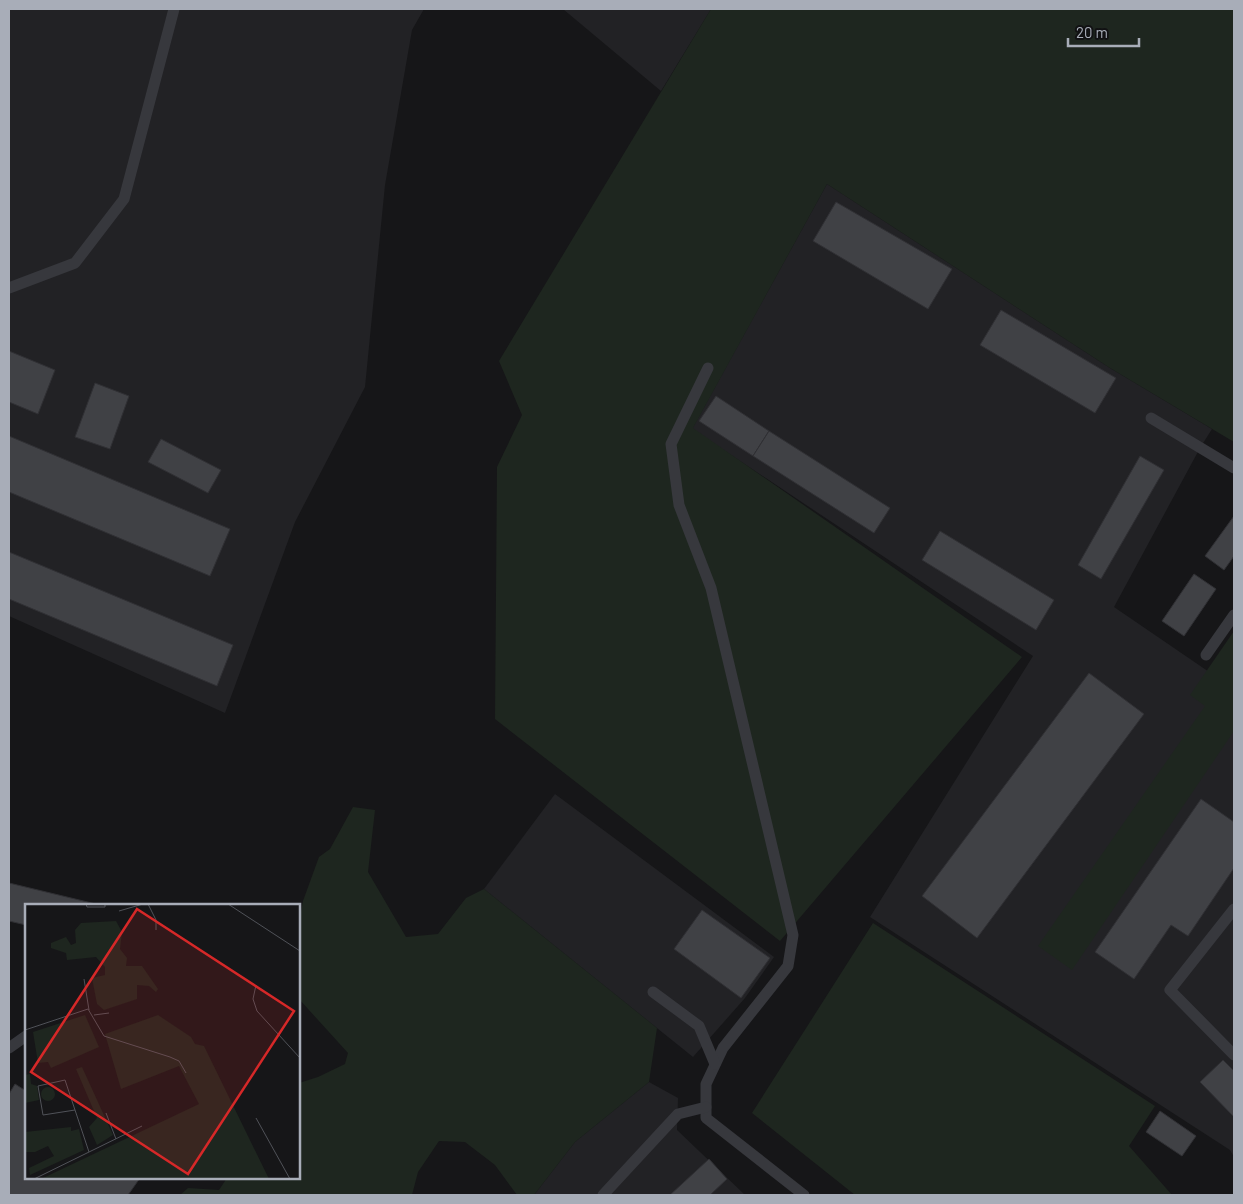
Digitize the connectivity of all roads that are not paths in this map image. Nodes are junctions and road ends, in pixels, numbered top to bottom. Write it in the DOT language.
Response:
graph roads {
  1 [pos="174,9"];
  2 [pos="9,288"];
  3 [pos="708,368"];
  4 [pos="1151,418"];
  5 [pos="1234,468"];
  6 [pos="1234,614"];
  7 [pos="1206,655"];
  8 [pos="1234,909"];
  9 [pos="654,992"];
  10 [pos="25,1037"];
  11 [pos="9,1048"];
  12 [pos="1234,1055"];
  13 [pos="715,1064"];
  14 [pos="706,1107"];
  15 [pos="603,1195"];
  16 [pos="804,1195"];
  1 -- 2 [label="lane"];
  3 -- 13 [label="lane"];
  4 -- 5 [label="lane"];
  6 -- 7 [label="lane"];
  8 -- 12 [label="lane"];
  9 -- 13 [label="lane"];
  10 -- 11 [label="lane"];
  13 -- 14 [label="lane"];
  14 -- 15 [label="lane"];
  14 -- 16 [label="lane"];
}
